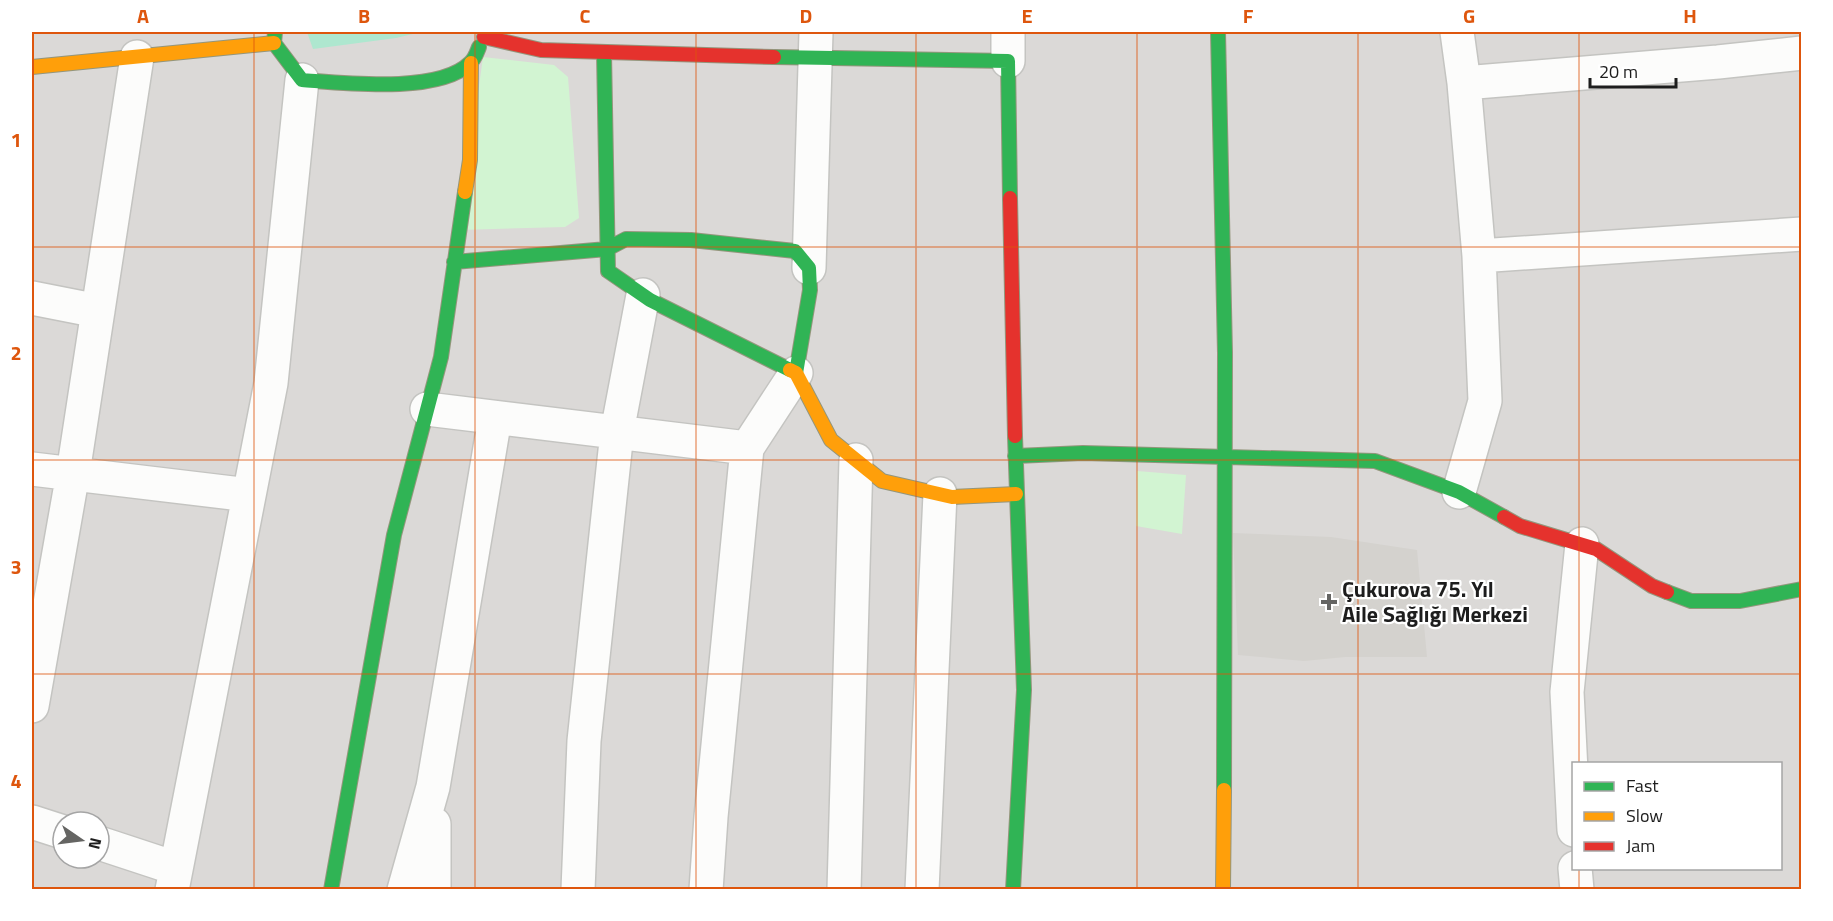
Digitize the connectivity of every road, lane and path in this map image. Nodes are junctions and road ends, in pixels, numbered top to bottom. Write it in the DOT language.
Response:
graph roads {
  1 [pos="1218,32"];
  2 [pos="1457,32"];
  3 [pos="485,34"];
  4 [pos="275,37"];
  5 [pos="817,45"];
  6 [pos="1008,46"];
  7 [pos="604,53"];
  8 [pos="1802,53"];
  9 [pos="137,57"];
  10 [pos="471,63"];
  11 [pos="32,67"];
  12 [pos="302,80"];
  13 [pos="1464,83"];
  14 [pos="1802,234"];
  15 [pos="607,249"];
  16 [pos="1479,256"];
  17 [pos="454,262"];
  18 [pos="809,268"];
  19 [pos="643,295"];
  20 [pos="32,298"];
  21 [pos="98,311"];
  22 [pos="796,373"];
  23 [pos="427,409"];
  24 [pos="495,418"];
  25 [pos="617,432"];
  26 [pos="747,448"];
  27 [pos="1015,456"];
  28 [pos="1226,457"];
  29 [pos="856,460"];
  30 [pos="32,469"];
  31 [pos="74,473"];
  32 [pos="1459,492"];
  33 [pos="940,494"];
  34 [pos="1016,494"];
  35 [pos="249,495"];
  36 [pos="1581,544"];
  37 [pos="1802,589"];
  38 [pos="32,706"];
  39 [pos="433,787"];
  40 [pos="1572,791"];
  41 [pos="32,822"];
  42 [pos="51,828"];
  43 [pos="111,849"];
  44 [pos="1575,870"];
  45 [pos="174,879"];
  46 [pos="331,890"];
  47 [pos="404,890"];
  48 [pos="434,890"];
  49 [pos="578,890"];
  50 [pos="706,890"];
  51 [pos="844,890"];
  52 [pos="922,890"];
  53 [pos="1013,890"];
  54 [pos="1223,890"];
  55 [pos="1577,890"];
  1 -- 28 [label="street"];
  2 -- 13 [label="street"];
  3 -- 7 [label="street"];
  3 -- 10 [label="street"];
  4 -- 9 [label="street"];
  4 -- 12 [label="street"];
  5 -- 6 [label="street"];
  5 -- 7 [label="street"];
  5 -- 18 [label="street"];
  6 -- 27 [label="street"];
  7 -- 15 [label="street"];
  8 -- 13 [label="street"];
  9 -- 11 [label="street"];
  9 -- 21 [label="street"];
  10 -- 12 [label="street"];
  10 -- 17 [label="street"];
  12 -- 35 [label="street"];
  13 -- 16 [label="street"];
  14 -- 16 [label="street"];
  15 -- 17 [label="street"];
  15 -- 18 [label="street"];
  15 -- 19 [label="street"];
  16 -- 32 [label="street"];
  17 -- 23 [label="street"];
  18 -- 22 [label="street"];
  19 -- 22 [label="street"];
  19 -- 25 [label="street"];
  20 -- 21 [label="street"];
  21 -- 31 [label="street"];
  22 -- 26 [label="street"];
  22 -- 29 [label="street"];
  23 -- 24 [label="street"];
  23 -- 46 [label="street"];
  24 -- 25 [label="street"];
  24 -- 39 [label="street"];
  25 -- 26 [label="street"];
  25 -- 49 [label="street"];
  26 -- 50 [label="street"];
  27 -- 28 [label="street"];
  27 -- 34 [label="street"];
  28 -- 32 [label="street"];
  28 -- 54 [label="street"];
  29 -- 33 [label="street"];
  29 -- 51 [label="street"];
  30 -- 31 [label="street"];
  31 -- 35 [label="street"];
  31 -- 38 [label="street"];
  32 -- 36 [label="street"];
  33 -- 34 [label="street"];
  33 -- 52 [label="street"];
  34 -- 53 [label="street"];
  35 -- 45 [label="street"];
  36 -- 37 [label="street"];
  36 -- 40 [label="street"];
  39 -- 47 [label="street"];
  39 -- 48 [label="street"];
  41 -- 42 [label="street"];
  43 -- 45 [label="street"];
  44 -- 55 [label="street"];
}
